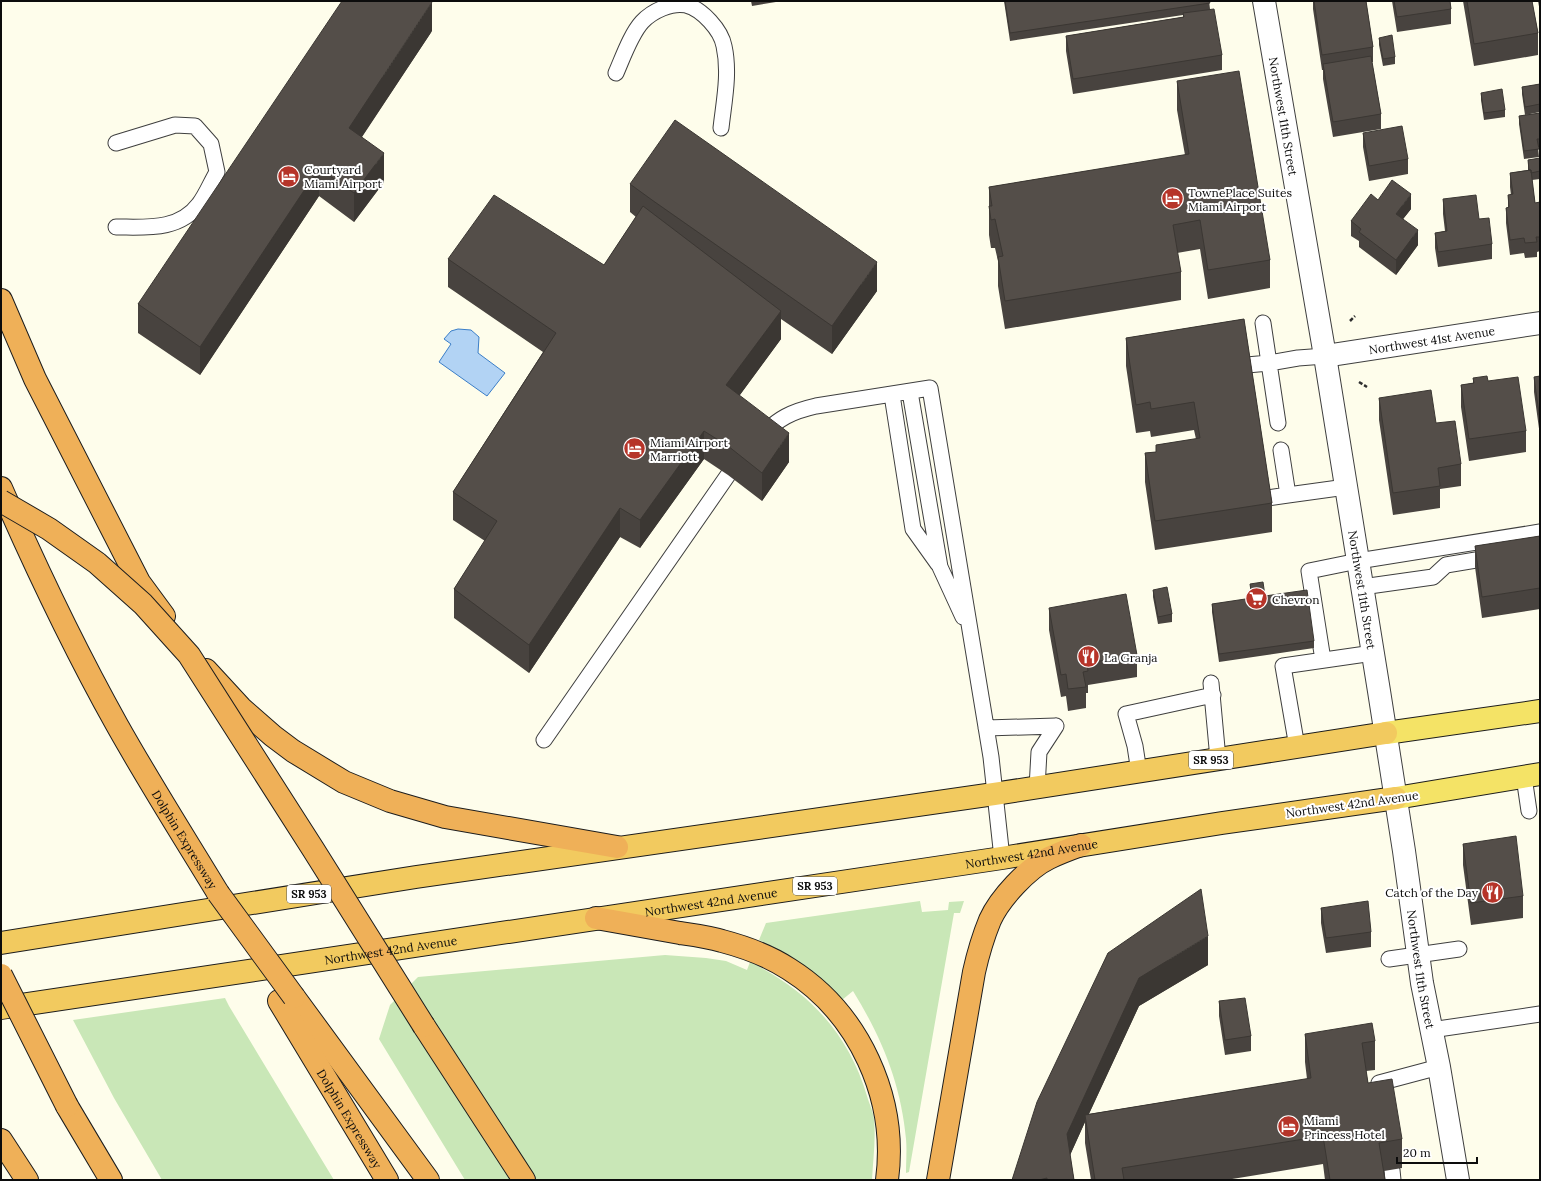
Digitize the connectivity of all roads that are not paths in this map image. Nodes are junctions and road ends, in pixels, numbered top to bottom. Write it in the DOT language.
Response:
graph roads {
  1 [pos="1264,1"];
  2 [pos="616,73"];
  3 [pos="721,128"];
  4 [pos="116,143"];
  5 [pos="116,227"];
  6 [pos="1,300"];
  7 [pos="1263,323"];
  8 [pos="1540,323"];
  9 [pos="1325,356"];
  10 [pos="1269,363"];
  11 [pos="1247,365"];
  12 [pos="910,392"];
  13 [pos="892,395"];
  14 [pos="1278,423"];
  15 [pos="757,439"];
  16 [pos="1282,450"];
  17 [pos="728,475"];
  18 [pos="1346,487"];
  19 [pos="1,488"];
  20 [pos="1288,496"];
  21 [pos="1267,498"];
  22 [pos="1,501"];
  23 [pos="1540,532"];
  24 [pos="1509,555"];
  25 [pos="1358,561"];
  26 [pos="940,567"];
  27 [pos="1362,587"];
  28 [pos="971,637"];
  29 [pos="1373,653"];
  30 [pos="1324,660"];
  31 [pos="1540,711"];
  32 [pos="986,728"];
  33 [pos="1386,733"];
  34 [pos="544,740"];
  35 [pos="1297,748"];
  36 [pos="1218,759"];
  37 [pos="1139,772"];
  38 [pos="1532,775"];
  39 [pos="1037,788"];
  40 [pos="994,794"];
  41 [pos="1396,798"];
  42 [pos="1529,811"];
  43 [pos="1081,845"];
  44 [pos="617,847"];
  45 [pos="1002,858"];
  46 [pos="596,918"];
  47 [pos="1,943"];
  48 [pos="1459,949"];
  49 [pos="1418,954"];
  50 [pos="1389,959"];
  51 [pos="1,975"];
  52 [pos="287,999"];
  53 [pos="1,1008"];
  54 [pos="1540,1014"];
  55 [pos="1431,1030"];
  56 [pos="1439,1067"];
  57 [pos="1382,1103"];
  58 [pos="1,1140"];
  59 [pos="27,1180"];
  60 [pos="111,1180"];
  61 [pos="387,1180"];
  62 [pos="428,1180"];
  63 [pos="524,1180"];
  64 [pos="887,1180"];
  65 [pos="938,1180"];
  66 [pos="1458,1180"];
  1 -- 9 [label="street, Northwest 11th Street"];
  2 -- 3 [label="lane"];
  4 -- 5 [label="lane"];
  6 -- 44 [label="highway"];
  7 -- 10 [label="lane"];
  8 -- 9 [label="street, Northwest 41st Avenue"];
  9 -- 10 [label="lane"];
  9 -- 18 [label="street, Northwest 11th Street"];
  10 -- 11 [label="lane"];
  10 -- 14 [label="lane"];
  12 -- 13 [label="lane"];
  12 -- 26 [label="lane"];
  12 -- 28 [label="lane"];
  13 -- 15 [label="lane"];
  13 -- 26 [label="lane"];
  16 -- 20 [label="lane"];
  17 -- 34 [label="lane"];
  18 -- 20 [label="lane"];
  18 -- 25 [label="street, Northwest 11th Street"];
  19 -- 52 [label="highway, Dolphin Expressway, bridge"];
  20 -- 21 [label="lane"];
  22 -- 63 [label="highway, bridge"];
  23 -- 25 [label="lane"];
  24 -- 27 [label="lane"];
  25 -- 27 [label="street, Northwest 11th Street"];
  25 -- 30 [label="lane"];
  26 -- 28 [label="lane"];
  27 -- 29 [label="street, Northwest 11th Street"];
  28 -- 32 [label="lane"];
  29 -- 30 [label="lane"];
  29 -- 33 [label="street, Northwest 11th Street"];
  30 -- 35 [label="lane"];
  31 -- 33 [label="main road, SR 953"];
  32 -- 39 [label="lane"];
  32 -- 40 [label="lane"];
  33 -- 35 [label="highway, SR 953"];
  33 -- 41 [label="street, Northwest 11th Street"];
  35 -- 36 [label="highway, SR 953"];
  36 -- 37 [label="highway, SR 953"];
  36 -- 37 [label="lane"];
  37 -- 39 [label="highway, SR 953"];
  38 -- 41 [label="main road, Northwest 42nd Avenue / SR 953"];
  38 -- 42 [label="lane"];
  39 -- 40 [label="highway, SR 953"];
  40 -- 44 [label="highway, SR 953"];
  40 -- 45 [label="lane"];
  41 -- 43 [label="highway, Northwest 42nd Avenue / SR 953"];
  41 -- 49 [label="street, Northwest 11th Street"];
  43 -- 45 [label="highway, Northwest 42nd Avenue / SR 953"];
  43 -- 65 [label="highway"];
  44 -- 47 [label="highway, SR 953"];
  45 -- 46 [label="highway, Northwest 42nd Avenue / SR 953"];
  46 -- 53 [label="highway, Northwest 42nd Avenue / SR 953"];
  46 -- 64 [label="highway"];
  48 -- 49 [label="lane"];
  49 -- 50 [label="lane"];
  49 -- 55 [label="street, Northwest 11th Street"];
  51 -- 60 [label="highway, bridge"];
  52 -- 61 [label="highway, Dolphin Expressway"];
  52 -- 62 [label="highway"];
  54 -- 55 [label="lane"];
  55 -- 56 [label="street, Northwest 11th Street"];
  56 -- 57 [label="lane"];
  56 -- 66 [label="street, Northwest 11th Street"];
  58 -- 59 [label="highway"];
}
